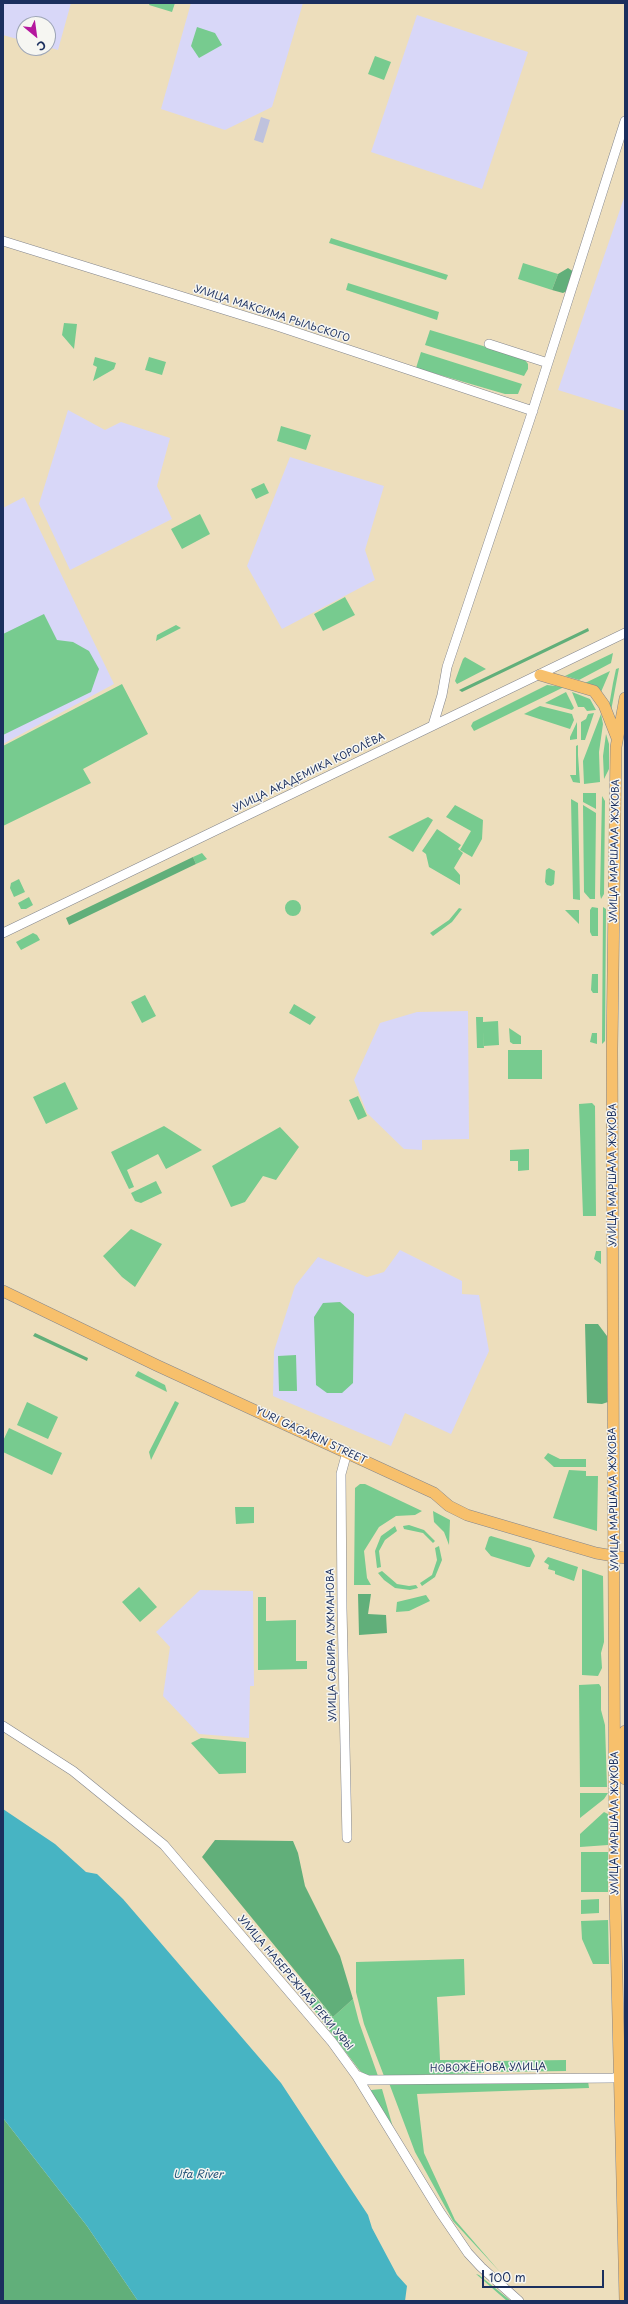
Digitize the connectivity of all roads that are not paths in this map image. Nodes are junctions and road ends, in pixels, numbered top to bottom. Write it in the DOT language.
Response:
graph roads {
  1 [pos="625,121"];
  2 [pos="3,241"];
  3 [pos="489,344"];
  4 [pos="548,363"];
  5 [pos="533,411"];
  6 [pos="625,633"];
  7 [pos="540,675"];
  8 [pos="625,698"];
  9 [pos="433,725"];
  10 [pos="617,739"];
  11 [pos="3,934"];
  12 [pos="3,1291"];
  13 [pos="347,1452"];
  14 [pos="620,1558"];
  15 [pos="3,1726"];
  16 [pos="625,1731"];
  17 [pos="625,1779"];
  18 [pos="347,1838"];
  19 [pos="356,2075"];
  20 [pos="623,2075"];
  21 [pos="519,2301"];
  22 [pos="625,2301"];
  1 -- 4 [label="street"];
  2 -- 5 [label="street, УЛИЦА МАКСИМА РЫЛЬСКОГО"];
  3 -- 4 [label="street"];
  4 -- 5 [label="street"];
  5 -- 9 [label="street"];
  6 -- 7 [label="street, УЛИЦА АКАДЕМИКА КОРОЛЁВА"];
  7 -- 9 [label="street, УЛИЦА АКАДЕМИКА КОРОЛЁВА"];
  7 -- 10 [label="main road"];
  8 -- 10 [label="main road, УЛИЦА МАРШАЛА ЖУКОВА"];
  9 -- 11 [label="street, УЛИЦА АКАДЕМИКА КОРОЛЁВА"];
  10 -- 14 [label="main road, УЛИЦА МАРШАЛА ЖУКОВА"];
  12 -- 13 [label="main road, YURI GAGARIN STREET"];
  13 -- 14 [label="main road, YURI GAGARIN STREET"];
  13 -- 18 [label="street, УЛИЦА САБИРА ЛУКМАНОВА"];
  14 -- 20 [label="main road, УЛИЦА МАРШАЛА ЖУКОВА"];
  15 -- 19 [label="street, УЛИЦА НАБЕРЕЖНАЯ РЕКИ УФЫ"];
  16 -- 17 [label="main road, УЛИЦА МАРШАЛА ЖУКОВА"];
  19 -- 20 [label="street, НОВОЖЁНОВА УЛИЦА"];
  19 -- 21 [label="street, УЛИЦА НАБЕРЕЖНАЯ РЕКИ УФЫ"];
  20 -- 22 [label="main road, УЛИЦА МАРШАЛА ЖУКОВА"];
}
